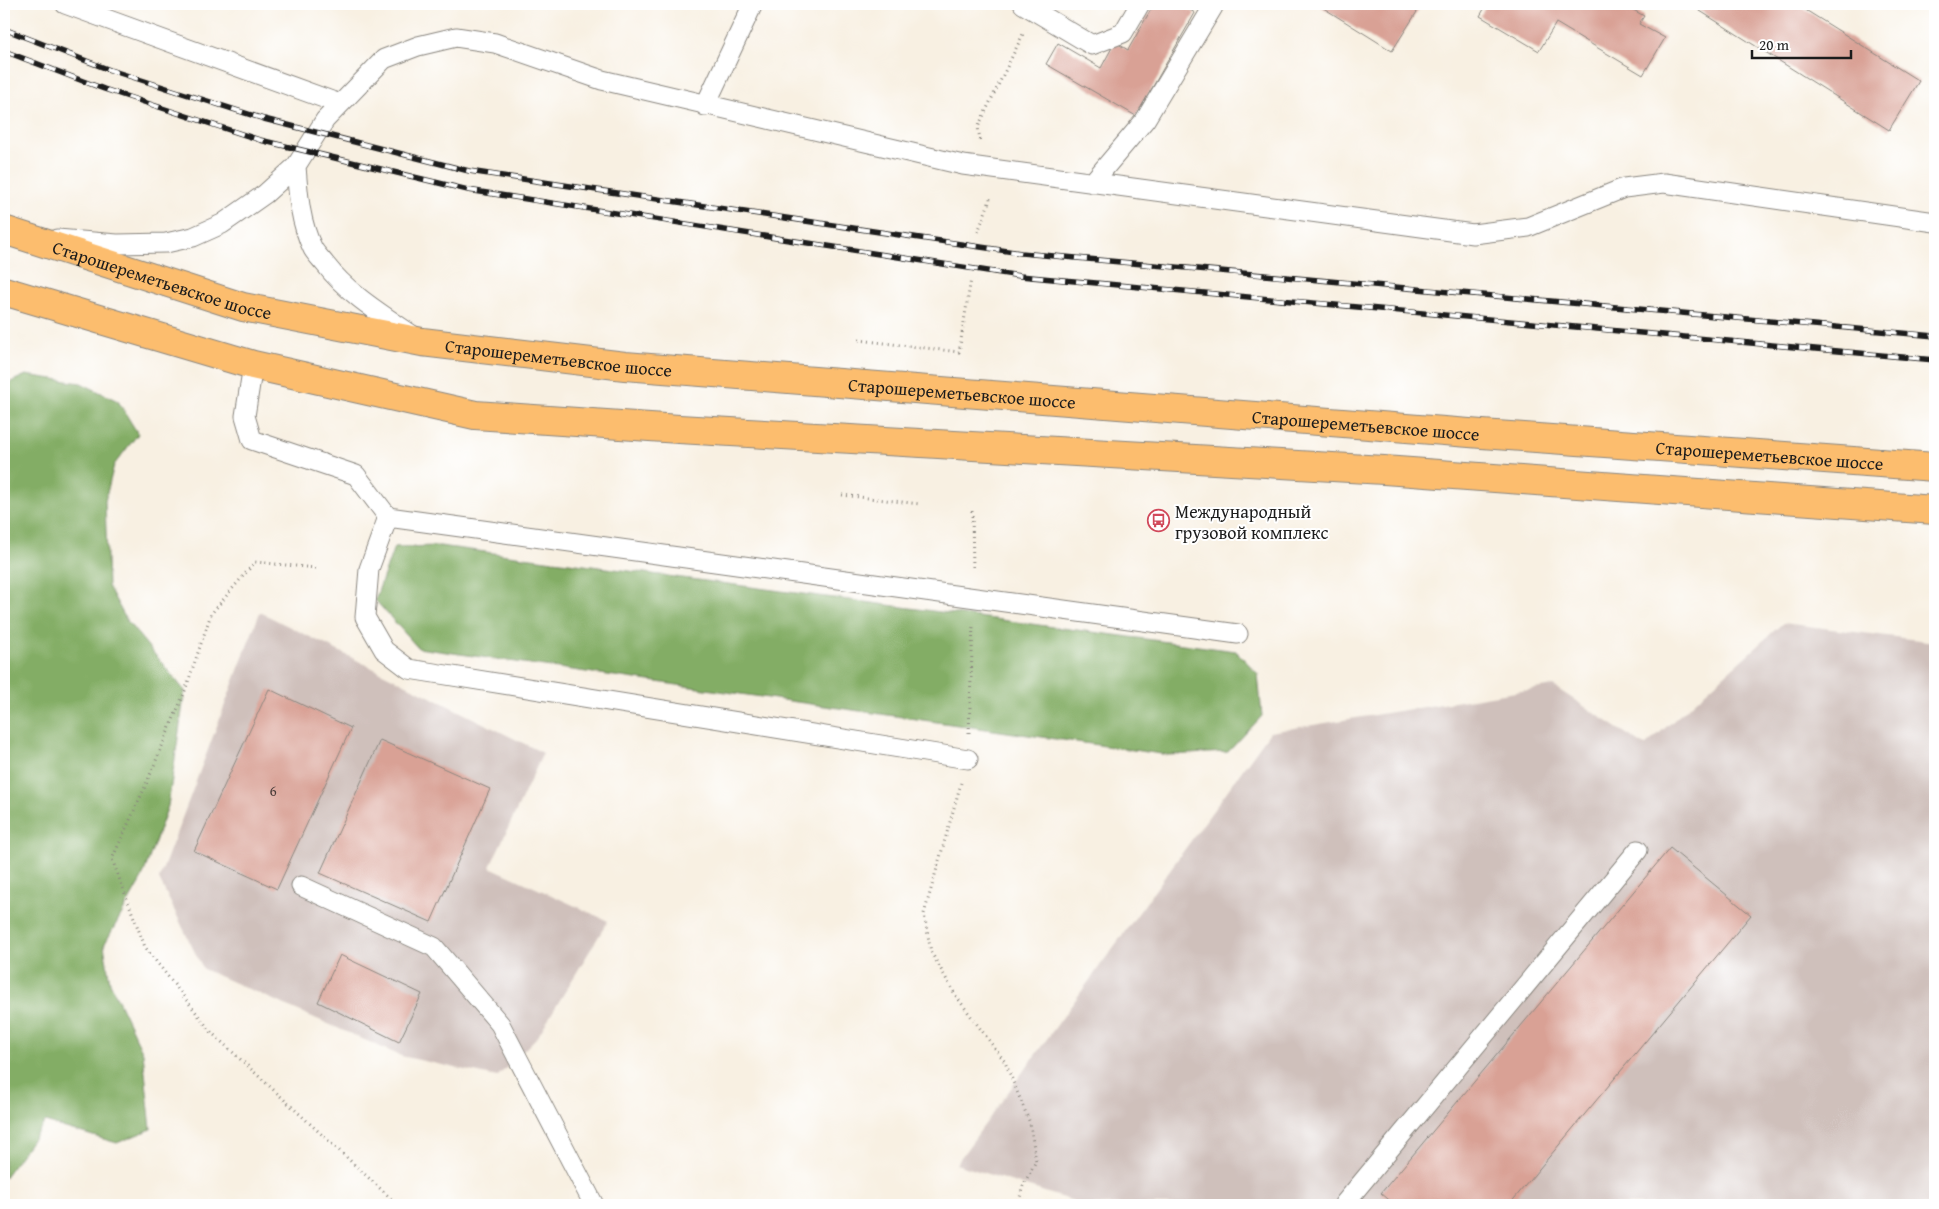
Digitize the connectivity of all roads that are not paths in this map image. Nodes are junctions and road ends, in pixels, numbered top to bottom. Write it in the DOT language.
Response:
graph roads {
  1 [pos="65,4"];
  2 [pos="753,4"];
  3 [pos="1140,4"];
  4 [pos="1213,7"];
  5 [pos="1030,8"];
  6 [pos="340,104"];
  7 [pos="705,106"];
  8 [pos="296,166"];
  9 [pos="1092,183"];
  10 [pos="1935,222"];
  11 [pos="13,233"];
  12 [pos="4,291"];
  13 [pos="422,342"];
  14 [pos="253,365"];
  15 [pos="1935,467"];
  16 [pos="1935,510"];
  17 [pos="388,517"];
  18 [pos="1238,634"];
  19 [pos="968,759"];
  20 [pos="1638,850"];
  21 [pos="301,886"];
  22 [pos="594,1205"];
  23 [pos="1346,1205"];
  1 -- 6 [label="lane"];
  2 -- 7 [label="lane"];
  3 -- 5 [label="lane"];
  4 -- 9 [label="lane"];
  6 -- 7 [label="lane"];
  6 -- 8 [label="lane"];
  7 -- 9 [label="lane"];
  8 -- 11 [label="lane"];
  8 -- 13 [label="lane"];
  9 -- 10 [label="lane"];
  11 -- 13 [label="main road, Старошереметьевское шоссе"];
  12 -- 14 [label="main road"];
  13 -- 15 [label="main road, Старошереметьевское шоссе"];
  14 -- 16 [label="main road"];
  14 -- 17 [label="lane"];
  17 -- 18 [label="lane"];
  17 -- 19 [label="lane"];
  20 -- 23 [label="lane"];
  21 -- 22 [label="lane"];
}
